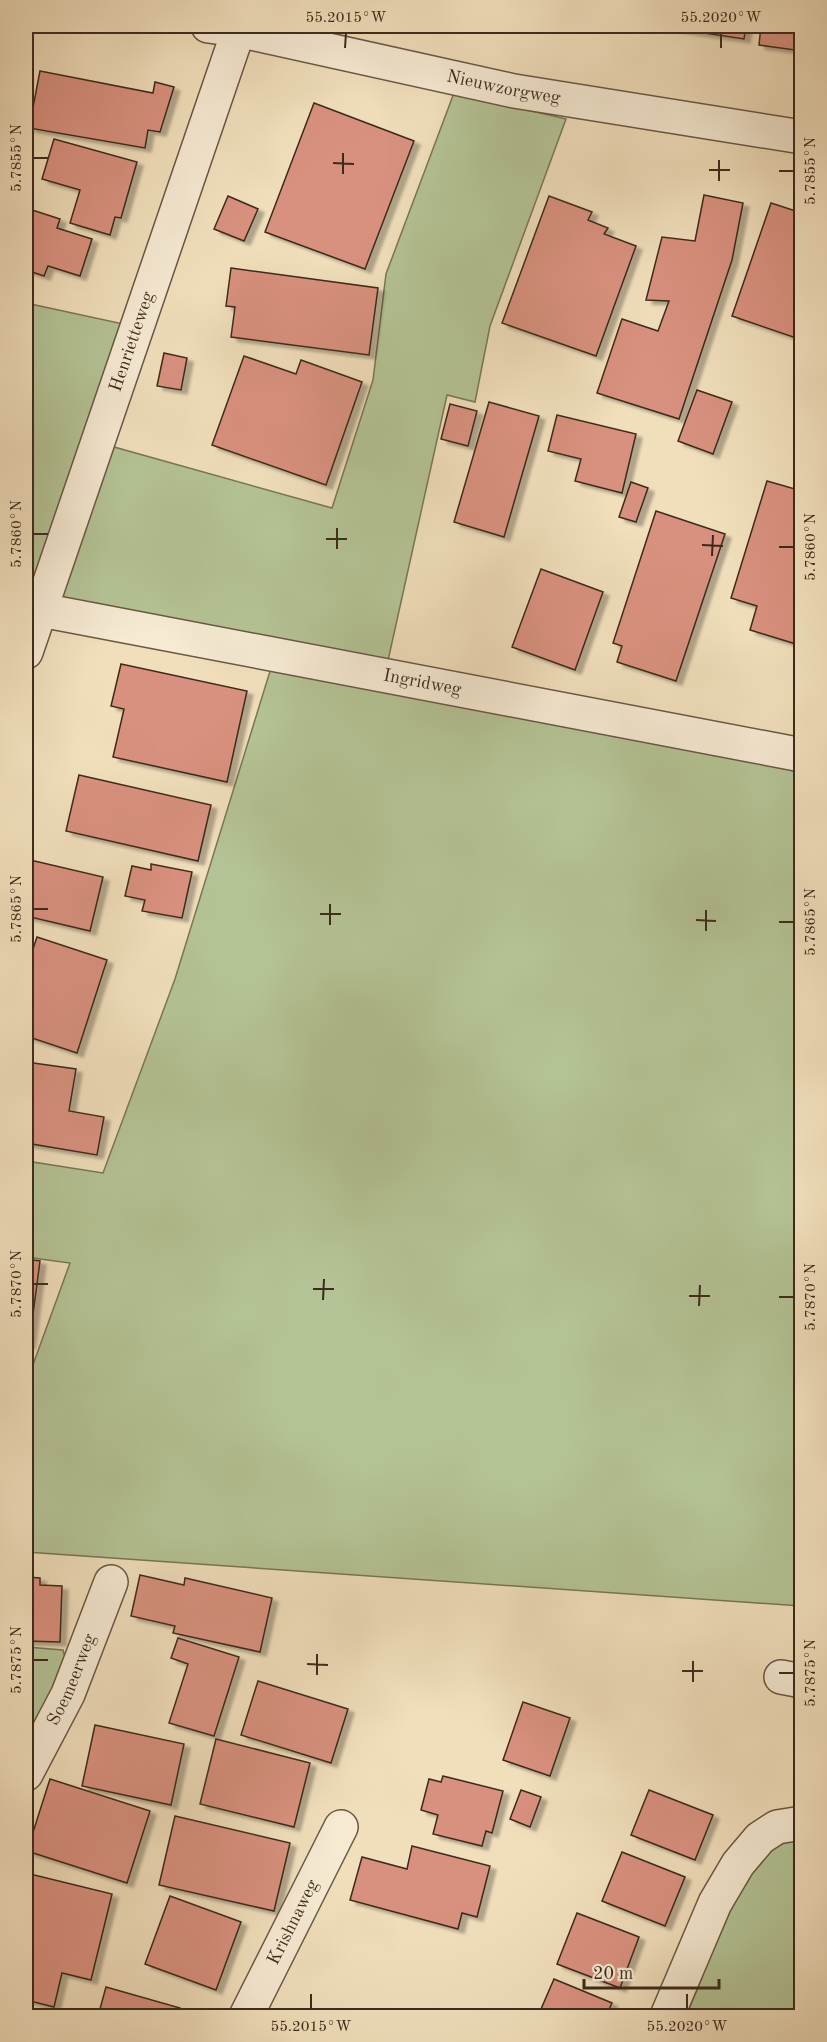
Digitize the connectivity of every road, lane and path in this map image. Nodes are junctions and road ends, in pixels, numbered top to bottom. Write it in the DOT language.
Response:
graph roads {
  1 [pos="229,27"];
  2 [pos="801,137"];
  3 [pos="33,608"];
  4 [pos="26,652"];
  5 [pos="801,754"];
  6 [pos="111,1582"];
  7 [pos="26,1774"];
  8 [pos="801,1823"];
  9 [pos="341,1827"];
  10 [pos="246,2016"];
  11 [pos="667,2016"];
  1 -- 2 [label="street, Nieuwzorgweg"];
  1 -- 3 [label="street, Henrietteweg"];
  3 -- 4 [label="street, Henrietteweg"];
  3 -- 5 [label="street, Ingridweg"];
  6 -- 7 [label="street, Soemeerweg"];
  8 -- 11 [label="street"];
  9 -- 10 [label="street, Krishnaweg"];
}
